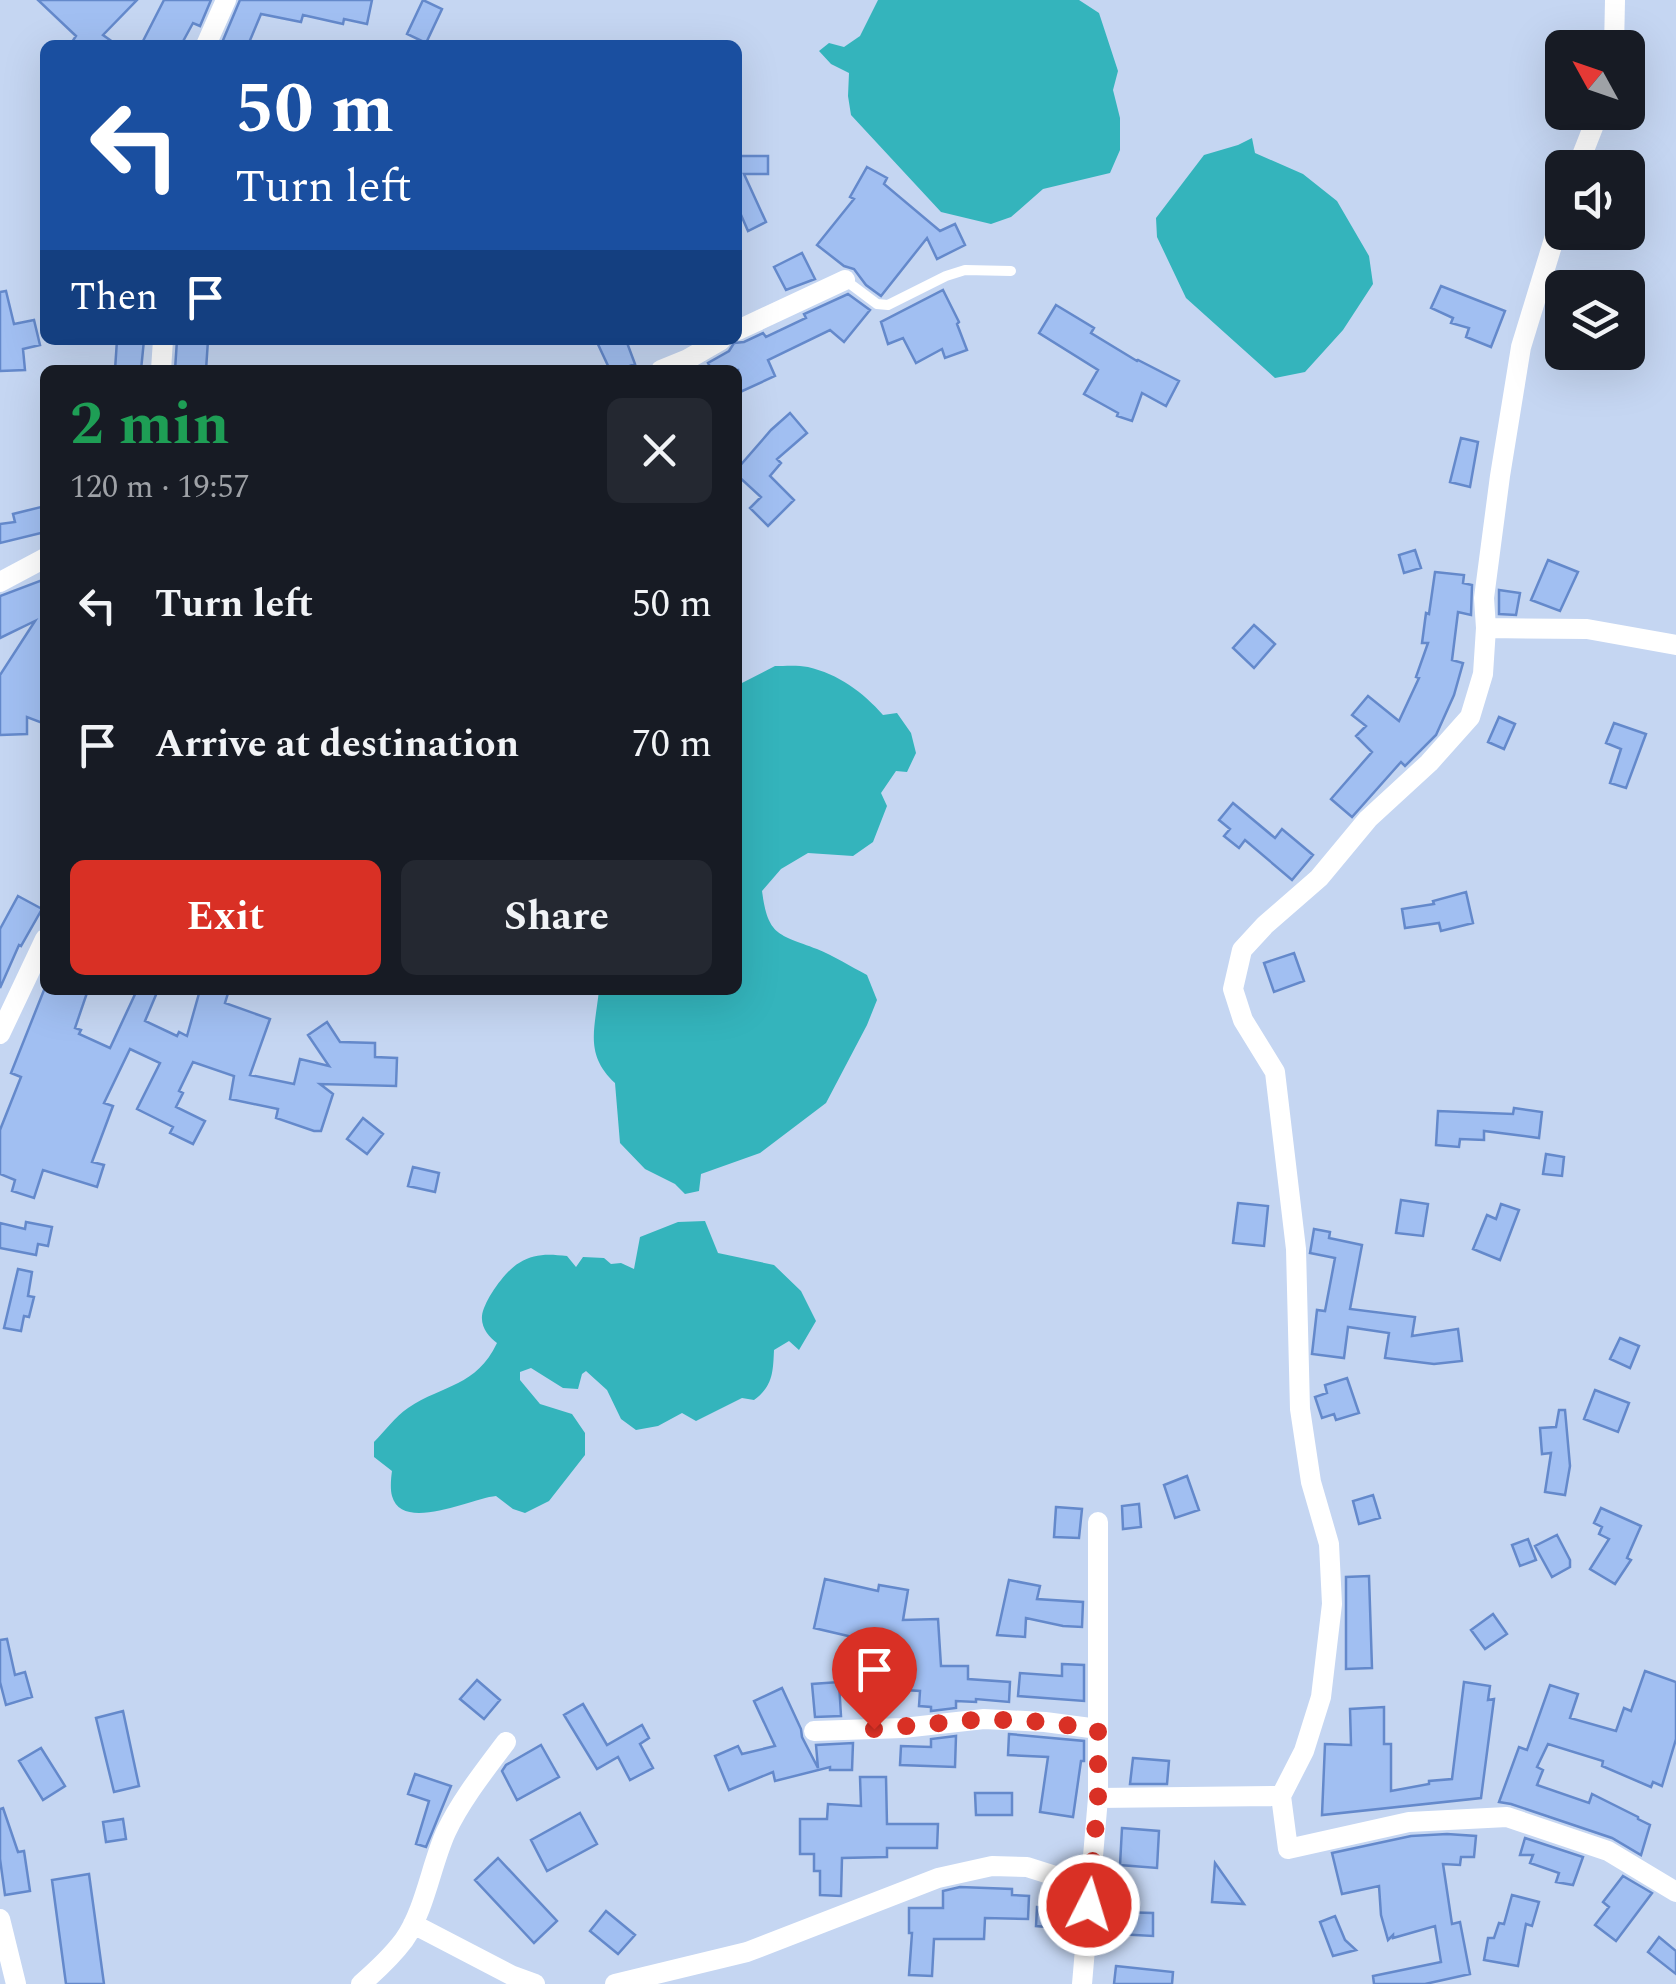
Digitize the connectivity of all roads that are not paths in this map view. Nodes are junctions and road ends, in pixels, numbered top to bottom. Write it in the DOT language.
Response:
graph roads {
  1 [pos="226,0"];
  2 [pos="1615,0"];
  3 [pos="1614,30"];
  4 [pos="208,40"];
  5 [pos="1551,250"];
  6 [pos="1011,271"];
  7 [pos="845,280"];
  8 [pos="742,328"];
  9 [pos="712,345"];
  10 [pos="673,365"];
  11 [pos="40,561"];
  12 [pos="0,582"];
  13 [pos="1486,628"];
  14 [pos="1676,646"];
  15 [pos="40,950"];
  16 [pos="0,1034"];
  17 [pos="1098,1522"];
  18 [pos="1098,1730"];
  19 [pos="814,1731"];
  20 [pos="506,1742"];
  21 [pos="1281,1796"];
  22 [pos="1098,1798"];
  23 [pos="1090,1887"];
  24 [pos="1676,1892"];
  25 [pos="0,1920"];
  26 [pos="413,1924"];
  27 [pos="16,1984"];
  28 [pos="360,1984"];
  29 [pos="535,1984"];
  30 [pos="616,1984"];
  31 [pos="1082,1984"];
  1 -- 4 [label="street"];
  2 -- 3 [label="street"];
  5 -- 13 [label="street"];
  6 -- 7 [label="lane"];
  7 -- 8 [label="street"];
  9 -- 10 [label="street"];
  11 -- 12 [label="street"];
  13 -- 14 [label="street"];
  13 -- 21 [label="street"];
  15 -- 16 [label="street"];
  17 -- 18 [label="street"];
  18 -- 19 [label="street"];
  18 -- 22 [label="street"];
  20 -- 26 [label="street"];
  21 -- 22 [label="street"];
  21 -- 24 [label="street"];
  22 -- 23 [label="street"];
  23 -- 30 [label="street"];
  23 -- 31 [label="street"];
  25 -- 27 [label="street"];
  26 -- 28 [label="street"];
  26 -- 29 [label="street"];
}
